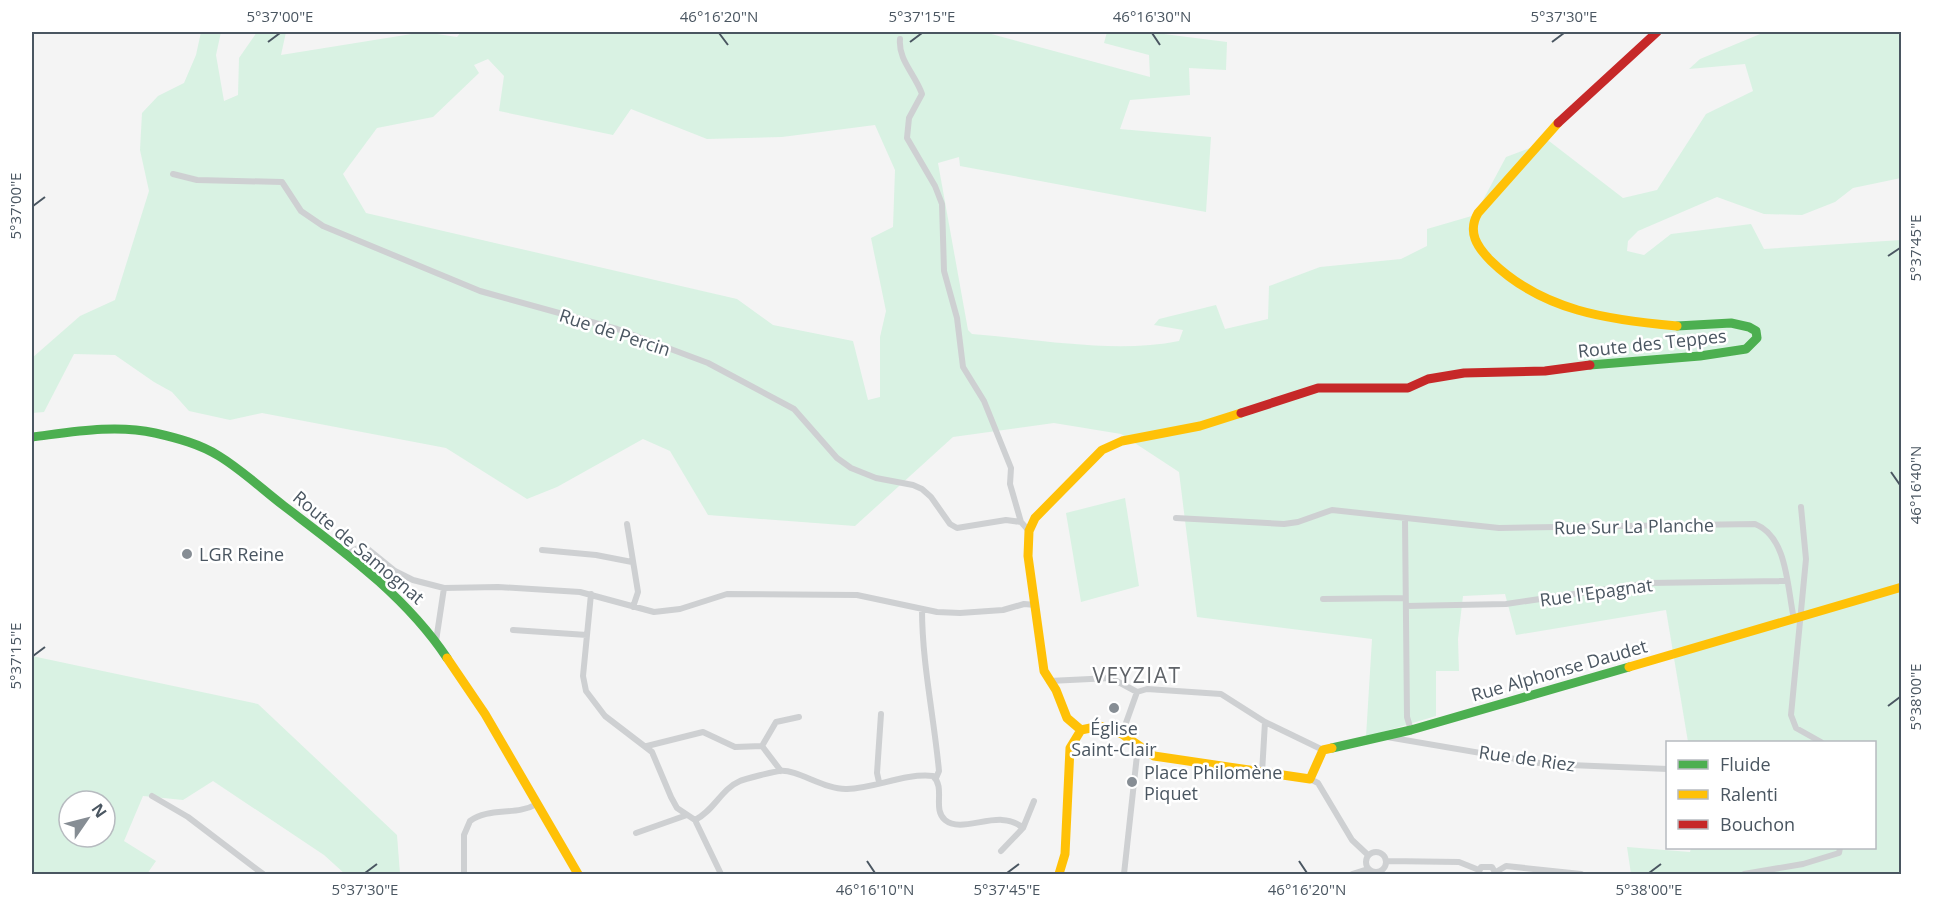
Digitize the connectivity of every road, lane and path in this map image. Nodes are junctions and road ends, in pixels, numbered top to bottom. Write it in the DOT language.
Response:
graph roads {
  1 [pos="1657,32"];
  2 [pos="900,39"];
  3 [pos="173,174"];
  4 [pos="32,437"];
  5 [pos="1801,507"];
  6 [pos="1176,518"];
  7 [pos="1405,519"];
  8 [pos="1021,522"];
  9 [pos="627,524"];
  10 [pos="1029,531"];
  11 [pos="542,550"];
  12 [pos="347,554"];
  13 [pos="632,562"];
  14 [pos="1786,581"];
  15 [pos="1902,587"];
  16 [pos="444,588"];
  17 [pos="591,594"];
  18 [pos="1405,598"];
  19 [pos="1323,599"];
  20 [pos="1036,605"];
  21 [pos="1406,606"];
  22 [pos="633,608"];
  23 [pos="922,609"];
  24 [pos="1798,617"];
  25 [pos="513,630"];
  26 [pos="586,635"];
  27 [pos="436,641"];
  28 [pos="1049,681"];
  29 [pos="1137,692"];
  30 [pos="881,714"];
  31 [pos="799,717"];
  32 [pos="1265,722"];
  33 [pos="1081,730"];
  34 [pos="1411,730"];
  35 [pos="1122,734"];
  36 [pos="1387,736"];
  37 [pos="1819,741"];
  38 [pos="647,746"];
  39 [pos="762,746"];
  40 [pos="1138,746"];
  41 [pos="1323,750"];
  42 [pos="1666,769"];
  43 [pos="781,771"];
  44 [pos="1262,773"];
  45 [pos="936,778"];
  46 [pos="1310,780"];
  47 [pos="879,782"];
  48 [pos="152,796"];
  49 [pos="1034,801"];
  50 [pos="537,804"];
  51 [pos="687,815"];
  52 [pos="696,820"];
  53 [pos="1023,828"];
  54 [pos="636,833"];
  55 [pos="1840,849"];
  56 [pos="1000,851"];
  57 [pos="1368,855"];
  58 [pos="1387,861"];
  59 [pos="1368,869"];
  60 [pos="1478,872"];
  61 [pos="1496,873"];
  62 [pos="264,874"];
  63 [pos="464,874"];
  64 [pos="578,874"];
  65 [pos="721,874"];
  66 [pos="1059,874"];
  67 [pos="1124,874"];
  68 [pos="1352,874"];
  69 [pos="1581,874"];
  70 [pos="1744,874"];
  1 -- 10 [label="street, Route des Teppes"];
  2 -- 8 [label="street"];
  3 -- 8 [label="street, Rue de Percin"];
  4 -- 12 [label="street, Route de Samognat"];
  5 -- 24 [label="street"];
  6 -- 7 [label="street, Rue Sur La Planche"];
  7 -- 14 [label="street, Rue Sur La Planche"];
  7 -- 18 [label="street"];
  8 -- 10 [label="street"];
  9 -- 13 [label="street"];
  10 -- 20 [label="street"];
  11 -- 13 [label="street"];
  12 -- 16 [label="street"];
  12 -- 27 [label="street, Route de Samognat"];
  13 -- 22 [label="street"];
  14 -- 21 [label="street, Rue l'Epagnat"];
  14 -- 24 [label="street, Rue Sur La Planche"];
  15 -- 24 [label="street, Rue Alphonse Daudet"];
  16 -- 17 [label="street"];
  16 -- 27 [label="street"];
  17 -- 22 [label="street"];
  17 -- 26 [label="street"];
  18 -- 19 [label="street"];
  18 -- 21 [label="street"];
  20 -- 23 [label="street"];
  20 -- 28 [label="street"];
  21 -- 34 [label="street"];
  22 -- 23 [label="street"];
  23 -- 45 [label="street"];
  24 -- 34 [label="street, Rue Alphonse Daudet"];
  24 -- 37 [label="street"];
  25 -- 26 [label="street"];
  26 -- 38 [label="street"];
  27 -- 50 [label="street, Route de Samognat"];
  28 -- 29 [label="street"];
  28 -- 33 [label="street"];
  29 -- 32 [label="street"];
  29 -- 35 [label="street"];
  30 -- 47 [label="street"];
  31 -- 39 [label="street"];
  32 -- 41 [label="street"];
  32 -- 44 [label="street"];
  33 -- 35 [label="street"];
  33 -- 66 [label="street"];
  34 -- 36 [label="street, Rue Alphonse Daudet"];
  35 -- 40 [label="street"];
  36 -- 41 [label="street, Rue Alphonse Daudet"];
  36 -- 42 [label="street, Rue de Riez"];
  38 -- 39 [label="street"];
  38 -- 51 [label="street"];
  39 -- 43 [label="street"];
  40 -- 44 [label="street"];
  40 -- 67 [label="street"];
  41 -- 46 [label="street"];
  43 -- 47 [label="street"];
  43 -- 52 [label="street"];
  44 -- 46 [label="street"];
  45 -- 47 [label="street"];
  45 -- 53 [label="street"];
  46 -- 57 [label="street"];
  48 -- 62 [label="street"];
  49 -- 53 [label="street"];
  50 -- 63 [label="street"];
  50 -- 64 [label="street, Route de Samognat"];
  51 -- 52 [label="street"];
  51 -- 54 [label="street"];
  52 -- 65 [label="street"];
  53 -- 56 [label="street"];
  55 -- 70 [label="street"];
  57 -- 58 [label="street"];
  57 -- 59 [label="street"];
  58 -- 59 [label="street"];
  58 -- 60 [label="street"];
  59 -- 68 [label="street"];
  60 -- 61 [label="street"];
  61 -- 69 [label="street"];
}
